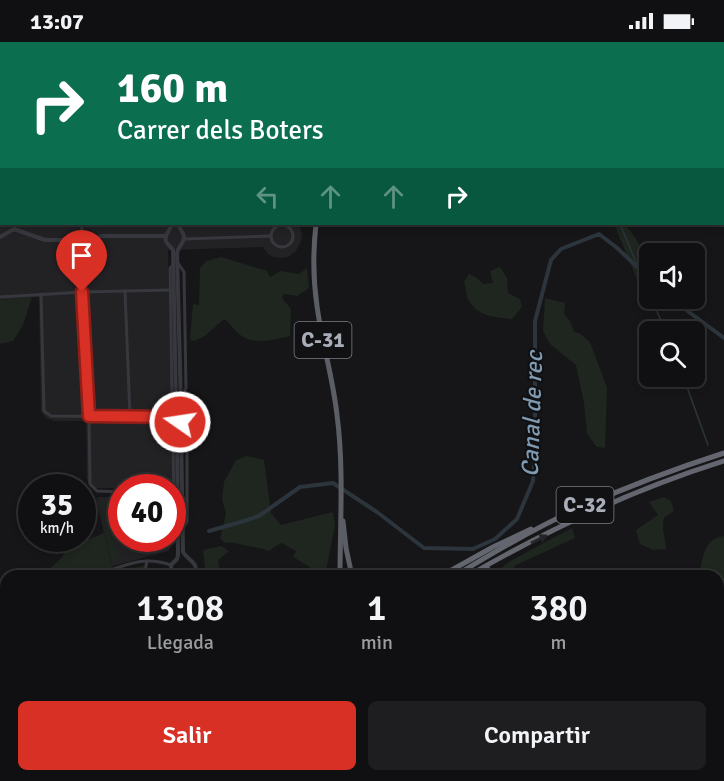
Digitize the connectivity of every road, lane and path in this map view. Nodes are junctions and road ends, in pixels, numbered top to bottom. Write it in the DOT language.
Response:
graph roads {
  1 [pos="82,225"];
  2 [pos="172,225"];
  3 [pos="178,225"];
  4 [pos="283,225"];
  5 [pos="316,225"];
  6 [pos="171,230"];
  7 [pos="181,231"];
  8 [pos="166,236"];
  9 [pos="271,236"];
  10 [pos="0,237"];
  11 [pos="184,239"];
  12 [pos="82,240"];
  13 [pos="181,245"];
  14 [pos="171,246"];
  15 [pos="175,264"];
  16 [pos="170,290"];
  17 [pos="125,291"];
  18 [pos="82,292"];
  19 [pos="41,294"];
  20 [pos="0,297"];
  21 [pos="178,398"];
  22 [pos="182,411"];
  23 [pos="89,416"];
  24 [pos="130,416"];
  25 [pos="174,416"];
  26 [pos="183,420"];
  27 [pos="179,438"];
  28 [pos="724,453"];
  29 [pos="724,461"];
  30 [pos="173,474"];
  31 [pos="178,474"];
  32 [pos="108,491"];
  33 [pos="341,508"];
  34 [pos="547,524"];
  35 [pos="519,548"];
  36 [pos="178,552"];
  37 [pos="178,557"];
  38 [pos="186,558"];
  39 [pos="147,561"];
  40 [pos="171,565"];
  41 [pos="111,570"];
  42 [pos="145,570"];
  43 [pos="171,570"];
  44 [pos="196,570"];
  45 [pos="340,570"];
  46 [pos="351,570"];
  47 [pos="452,570"];
  48 [pos="466,570"];
  49 [pos="479,570"];
  50 [pos="487,570"];
  1 -- 12 [label="street"];
  2 -- 6 [label="street"];
  3 -- 7 [label="street"];
  4 -- 9 [label="street"];
  4 -- 9 [label="street"];
  5 -- 33 [label="highway, C-31"];
  6 -- 7 [label="street"];
  6 -- 8 [label="street"];
  7 -- 11 [label="street"];
  8 -- 12 [label="street"];
  8 -- 14 [label="street"];
  9 -- 11 [label="street"];
  10 -- 12 [label="street"];
  11 -- 13 [label="street"];
  12 -- 18 [label="street"];
  13 -- 14 [label="street"];
  13 -- 15 [label="street"];
  14 -- 15 [label="street"];
  15 -- 16 [label="street"];
  15 -- 21 [label="street"];
  15 -- 21 [label="street"];
  16 -- 17 [label="street"];
  16 -- 21 [label="street"];
  17 -- 18 [label="street"];
  17 -- 24 [label="street"];
  18 -- 19 [label="street"];
  18 -- 23 [label="street"];
  19 -- 20 [label="street"];
  19 -- 23 [label="street"];
  21 -- 22 [label="street"];
  21 -- 25 [label="street"];
  22 -- 25 [label="street"];
  22 -- 26 [label="street"];
  23 -- 24 [label="street"];
  23 -- 32 [label="street"];
  24 -- 25 [label="street"];
  25 -- 26 [label="street"];
  25 -- 27 [label="street"];
  26 -- 27 [label="street"];
  27 -- 30 [label="street"];
  27 -- 31 [label="street"];
  27 -- 38 [label="street"];
  28 -- 34 [label="highway, C-32"];
  35 -- 29 [label="highway, C-32, one-way"];
  33 -- 45 [label="highway, C-31"];
  33 -- 46 [label="highway, C-31"];
  34 -- 47 [label="highway"];
  34 -- 48 [label="highway, C-32"];
  35 -- 49 [label="highway, C-32"];
  35 -- 50 [label="highway"];
  36 -- 37 [label="street"];
  37 -- 38 [label="street"];
  37 -- 40 [label="street"];
  38 -- 44 [label="street"];
  39 -- 40 [label="street"];
  39 -- 41 [label="street"];
  39 -- 42 [label="street"];
  40 -- 43 [label="street"];
}
